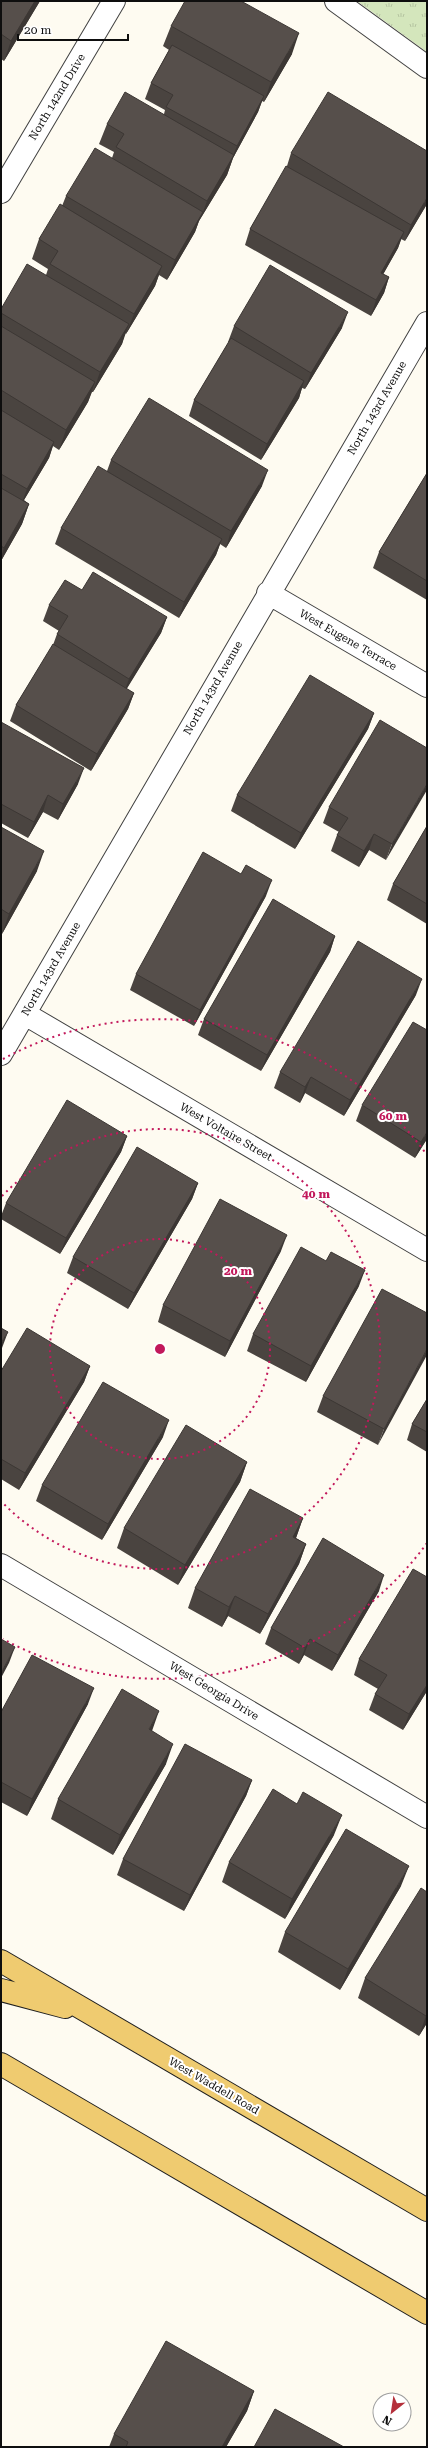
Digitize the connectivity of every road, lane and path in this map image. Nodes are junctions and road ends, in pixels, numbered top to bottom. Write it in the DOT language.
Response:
graph roads {
  1 [pos="114,1"];
  2 [pos="336,1"];
  3 [pos="427,68"];
  4 [pos="1,192"];
  5 [pos="427,323"];
  6 [pos="268,593"];
  7 [pos="427,686"];
  8 [pos="25,1014"];
  9 [pos="1,1054"];
  10 [pos="427,1250"];
  11 [pos="1,1565"];
  12 [pos="427,1817"];
  13 [pos="1,1961"];
  14 [pos="1,1990"];
  15 [pos="91,2014"];
  16 [pos="1,2064"];
  17 [pos="427,2210"];
  18 [pos="427,2313"];
  1 -- 4 [label="street, North 142nd Drive"];
  2 -- 3 [label="street"];
  5 -- 6 [label="street, North 143rd Avenue"];
  6 -- 7 [label="street, West Eugene Terrace"];
  6 -- 8 [label="street, North 143rd Avenue"];
  8 -- 9 [label="street, North 143rd Avenue"];
  8 -- 10 [label="street, West Voltaire Street"];
  11 -- 12 [label="street, West Georgia Drive"];
  13 -- 15 [label="main road, West Waddell Road"];
  14 -- 15 [label="main road"];
  15 -- 17 [label="main road, West Waddell Road"];
  16 -- 18 [label="main road"];
}
